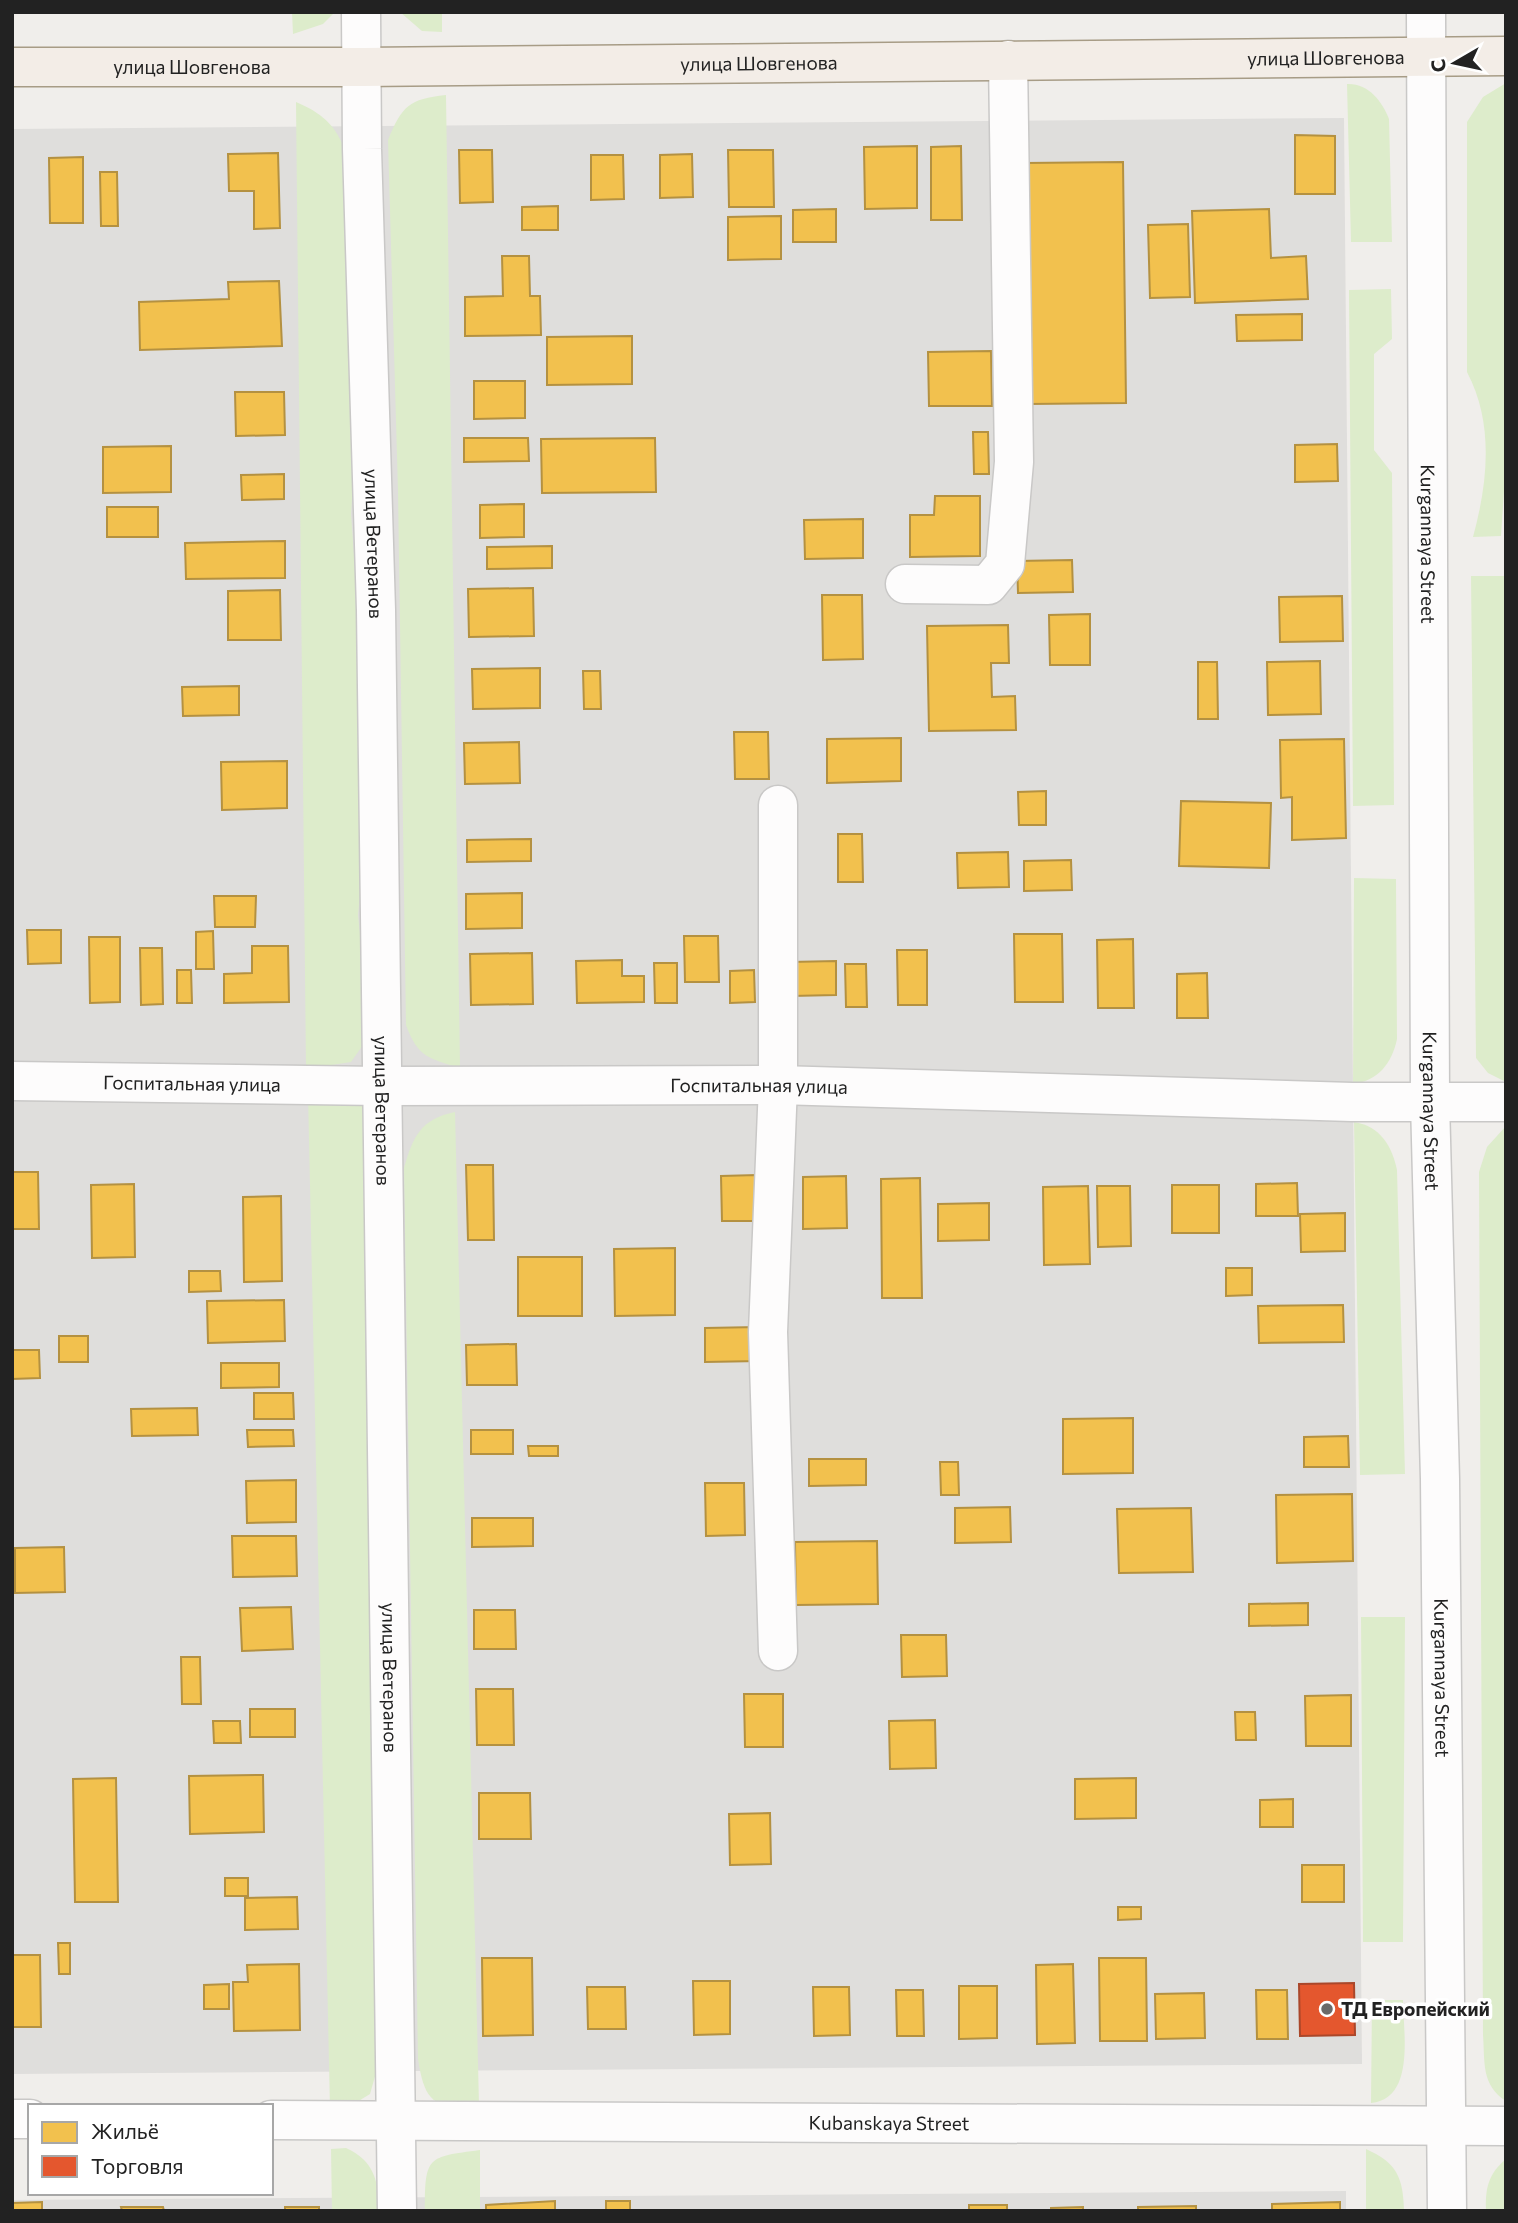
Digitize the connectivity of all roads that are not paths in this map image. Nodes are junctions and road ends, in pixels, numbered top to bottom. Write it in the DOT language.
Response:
graph roads {
  1 [pos="361,12"];
  2 [pos="1426,12"];
  3 [pos="1427,55"];
  4 [pos="1506,56"];
  5 [pos="1008,60"];
  6 [pos="12,67"];
  7 [pos="362,67"];
  8 [pos="905,584"];
  9 [pos="778,805"];
  10 [pos="12,1082"];
  11 [pos="778,1085"];
  12 [pos="380,1086"];
  13 [pos="1506,1101"];
  14 [pos="1430,1102"];
  15 [pos="778,1651"];
  16 [pos="273,2120"];
  17 [pos="396,2121"];
  18 [pos="1447,2126"];
  19 [pos="1506,2126"];
  20 [pos="397,2211"];
  21 [pos="1447,2211"];
  1 -- 7 [label="street, улица Ветеранов"];
  2 -- 3 [label="street, Kurgannaya Street"];
  3 -- 4 [label="main road, улица Шовгенова"];
  3 -- 5 [label="main road, улица Шовгенова"];
  3 -- 14 [label="street, Kurgannaya Street"];
  5 -- 7 [label="main road, улица Шовгенова"];
  5 -- 8 [label="street"];
  6 -- 7 [label="main road, улица Шовгенова"];
  7 -- 12 [label="street, улица Ветеранов"];
  9 -- 11 [label="street"];
  10 -- 12 [label="street, Госпитальная улица"];
  11 -- 12 [label="street, Госпитальная улица"];
  11 -- 14 [label="street, Госпитальная улица"];
  11 -- 15 [label="street"];
  12 -- 17 [label="street, улица Ветеранов"];
  13 -- 14 [label="street, Госпитальная улица"];
  14 -- 18 [label="street, Kurgannaya Street"];
  16 -- 17 [label="street, Kubanskaya Street"];
  17 -- 18 [label="street, Kubanskaya Street"];
  17 -- 20 [label="street, улица Ветеранов"];
  18 -- 19 [label="street, Kubanskaya Street"];
  18 -- 21 [label="street, Kurgannaya Street"];
}
